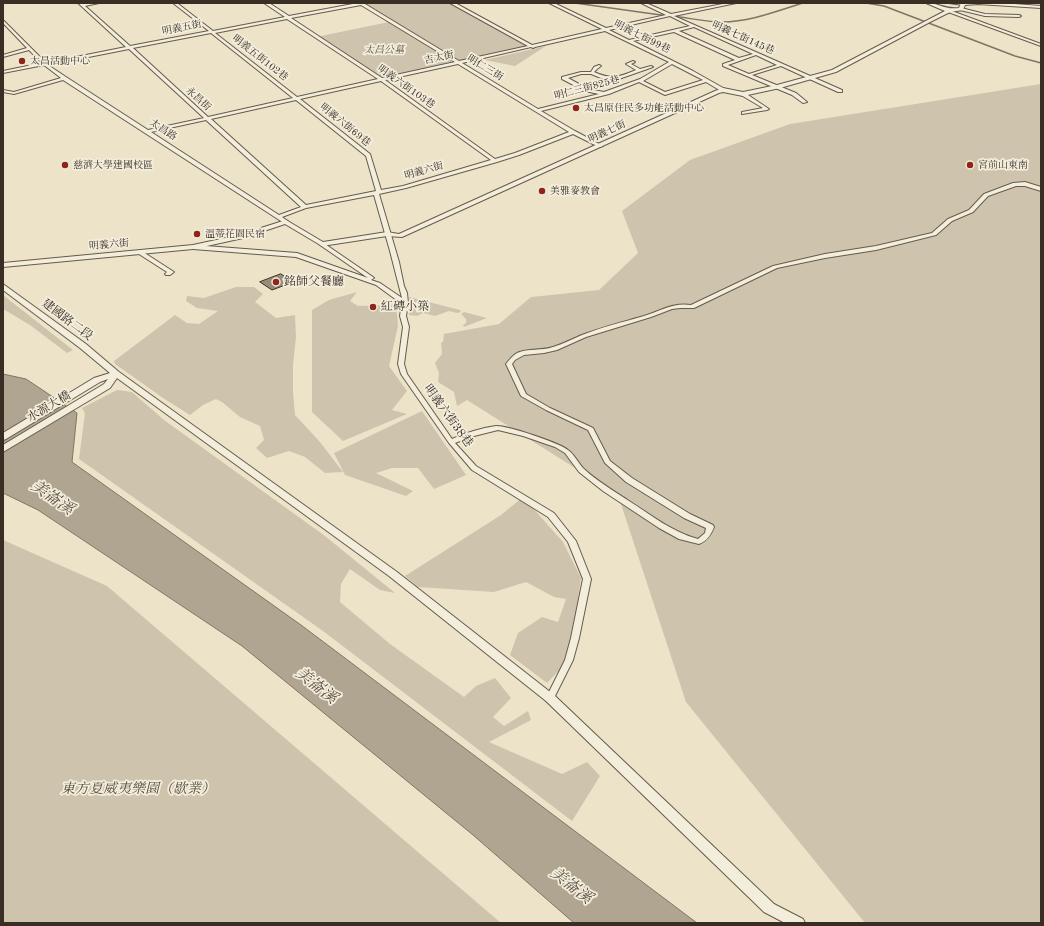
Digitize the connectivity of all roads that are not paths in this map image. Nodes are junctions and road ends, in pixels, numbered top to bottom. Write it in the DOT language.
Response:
graph roads {
  1 [pos="97,3"];
  2 [pos="175,3"];
  3 [pos="266,3"];
  4 [pos="362,3"];
  5 [pos="452,3"];
  6 [pos="551,3"];
  7 [pos="643,3"];
  8 [pos="734,3"];
  9 [pos="928,3"];
  10 [pos="951,3"];
  11 [pos="81,4"];
  12 [pos="962,6"];
  13 [pos="1041,7"];
  14 [pos="949,11"];
  15 [pos="671,16"];
  16 [pos="1019,16"];
  17 [pos="286,18"];
  18 [pos="4,23"];
  19 [pos="694,26"];
  20 [pos="608,30"];
  21 [pos="674,30"];
  22 [pos="212,32"];
  23 [pos="718,36"];
  24 [pos="711,38"];
  25 [pos="704,39"];
  26 [pos="629,41"];
  27 [pos="697,41"];
  28 [pos="1041,45"];
  29 [pos="533,47"];
  30 [pos="129,48"];
  31 [pos="30,49"];
  32 [pos="756,54"];
  33 [pos="3,56"];
  34 [pos="739,60"];
  35 [pos="633,62"];
  36 [pos="672,62"];
  37 [pos="460,63"];
  38 [pos="45,64"];
  39 [pos="780,65"];
  40 [pos="599,66"];
  41 [pos="651,67"];
  42 [pos="639,70"];
  43 [pos="3,72"];
  44 [pos="592,73"];
  45 [pos="749,75"];
  46 [pos="64,78"];
  47 [pos="808,78"];
  48 [pos="382,80"];
  49 [pos="707,80"];
  50 [pos="640,81"];
  51 [pos="778,87"];
  52 [pos="3,90"];
  53 [pos="723,90"];
  54 [pos="840,91"];
  55 [pos="604,94"];
  56 [pos="743,94"];
  57 [pos="298,99"];
  58 [pos="805,102"];
  59 [pos="538,110"];
  60 [pos="744,113"];
  61 [pos="207,118"];
  62 [pos="147,132"];
  63 [pos="573,132"];
  64 [pos="601,146"];
  65 [pos="495,161"];
  66 [pos="1041,189"];
  67 [pos="378,193"];
  68 [pos="305,207"];
  69 [pos="278,217"];
  70 [pos="286,222"];
  71 [pos="387,234"];
  72 [pos="322,244"];
  73 [pos="193,247"];
  74 [pos="141,253"];
  75 [pos="3,265"];
  76 [pos="168,274"];
  77 [pos="378,284"];
  78 [pos="3,286"];
  79 [pos="405,303"];
  80 [pos="116,374"];
  81 [pos="3,437"];
  82 [pos="451,442"];
  83 [pos="3,449"];
  84 [pos="550,698"];
  85 [pos="798,923"];
  1 -- 11 [label="street"];
  2 -- 22 [label="street, 明義五街102巷"];
  3 -- 17 [label="street, 明義六街103巷"];
  4 -- 17 [label="street, 明義五街"];
  4 -- 37 [label="street, 明仁三街"];
  5 -- 29 [label="street"];
  6 -- 20 [label="street, 明義七街99巷"];
  7 -- 15 [label="street, 明義七街145巷"];
  8 -- 15 [label="street, 吉太街"];
  9 -- 14 [label="street"];
  10 -- 12 [label="street"];
  11 -- 30 [label="street, 永昌街"];
  12 -- 13 [label="street"];
  12 -- 14 [label="street"];
  12 -- 16 [label="street"];
  14 -- 28 [label="street"];
  14 -- 47 [label="street"];
  15 -- 19 [label="street, 明義七街145巷"];
  15 -- 20 [label="street, 吉太街"];
  17 -- 22 [label="street, 明義五街"];
  17 -- 48 [label="street, 明義六街103巷"];
  18 -- 31 [label="street, 太昌路"];
  19 -- 21 [label="street"];
  19 -- 23 [label="street, 明義七街145巷"];
  20 -- 26 [label="street, 明義七街99巷"];
  20 -- 29 [label="street, 吉太街"];
  21 -- 26 [label="street"];
  21 -- 27 [label="street"];
  22 -- 30 [label="street, 明義五街"];
  22 -- 57 [label="street, 明義五街102巷"];
  23 -- 24 [label="street"];
  23 -- 32 [label="street, 明義七街145巷"];
  25 -- 27 [label="street"];
  26 -- 36 [label="street, 明義七街99巷"];
  27 -- 34 [label="street"];
  29 -- 37 [label="street, 吉太街"];
  30 -- 38 [label="street, 明義五街"];
  30 -- 61 [label="street, 永昌街"];
  31 -- 33 [label="street"];
  31 -- 38 [label="street, 太昌路"];
  32 -- 34 [label="street"];
  32 -- 39 [label="street, 明義七街145巷"];
  34 -- 45 [label="street"];
  35 -- 42 [label="street"];
  36 -- 49 [label="street, 明義七街99巷"];
  36 -- 50 [label="street, 明仁三街825巷"];
  37 -- 48 [label="street, 吉太街"];
  37 -- 59 [label="street, 明仁三街"];
  38 -- 43 [label="street, 明義五街"];
  38 -- 46 [label="street, 太昌路"];
  39 -- 45 [label="street"];
  39 -- 47 [label="street, 明義七街145巷"];
  40 -- 44 [label="street"];
  41 -- 42 [label="street"];
  42 -- 44 [label="street"];
  44 -- 55 [label="street"];
  45 -- 51 [label="street"];
  46 -- 52 [label="street"];
  46 -- 62 [label="street, 太昌路"];
  47 -- 51 [label="street"];
  47 -- 54 [label="street, 明義七街145巷"];
  48 -- 57 [label="street, 吉太街"];
  48 -- 65 [label="street, 明義六街103巷"];
  49 -- 50 [label="street"];
  49 -- 53 [label="street, 明義七街99巷"];
  50 -- 55 [label="street, 明仁三街825巷"];
  51 -- 56 [label="street"];
  51 -- 58 [label="street"];
  53 -- 56 [label="street"];
  53 -- 64 [label="street, 明義七街"];
  55 -- 59 [label="street, 明仁三街825巷"];
  56 -- 60 [label="street"];
  57 -- 61 [label="street, 吉太街"];
  57 -- 67 [label="street, 明義六街69巷"];
  59 -- 63 [label="street, 明仁三街"];
  61 -- 62 [label="street, 吉太街"];
  61 -- 68 [label="street, 永昌街"];
  62 -- 69 [label="street, 太昌路"];
  63 -- 64 [label="street, 明仁三街"];
  63 -- 65 [label="street, 明義六街"];
  64 -- 71 [label="street, 明義七街"];
  65 -- 67 [label="street, 明義六街"];
  66 -- 82 [label="street"];
  67 -- 68 [label="street, 明義六街"];
  67 -- 71 [label="street, 明義六街69巷"];
  68 -- 69 [label="street, 明義六街"];
  69 -- 70 [label="street, 太昌路"];
  70 -- 72 [label="street, 太昌路"];
  70 -- 73 [label="street, 明義六街"];
  71 -- 72 [label="street, 明義七街"];
  71 -- 79 [label="street, 明義六街38巷"];
  72 -- 77 [label="street"];
  73 -- 74 [label="street, 明義六街"];
  73 -- 77 [label="street"];
  74 -- 75 [label="street, 明義六街"];
  74 -- 76 [label="street"];
  77 -- 79 [label="street"];
  78 -- 80 [label="street, 建國路二段"];
  79 -- 82 [label="street, 明義六街38巷"];
  80 -- 81 [label="street, 水源大橋"];
  80 -- 83 [label="street, 水源大橋"];
  80 -- 84 [label="street, 建國路二段"];
  82 -- 84 [label="street, 明義六街38巷"];
  84 -- 85 [label="street, 建國路二段"];
}
